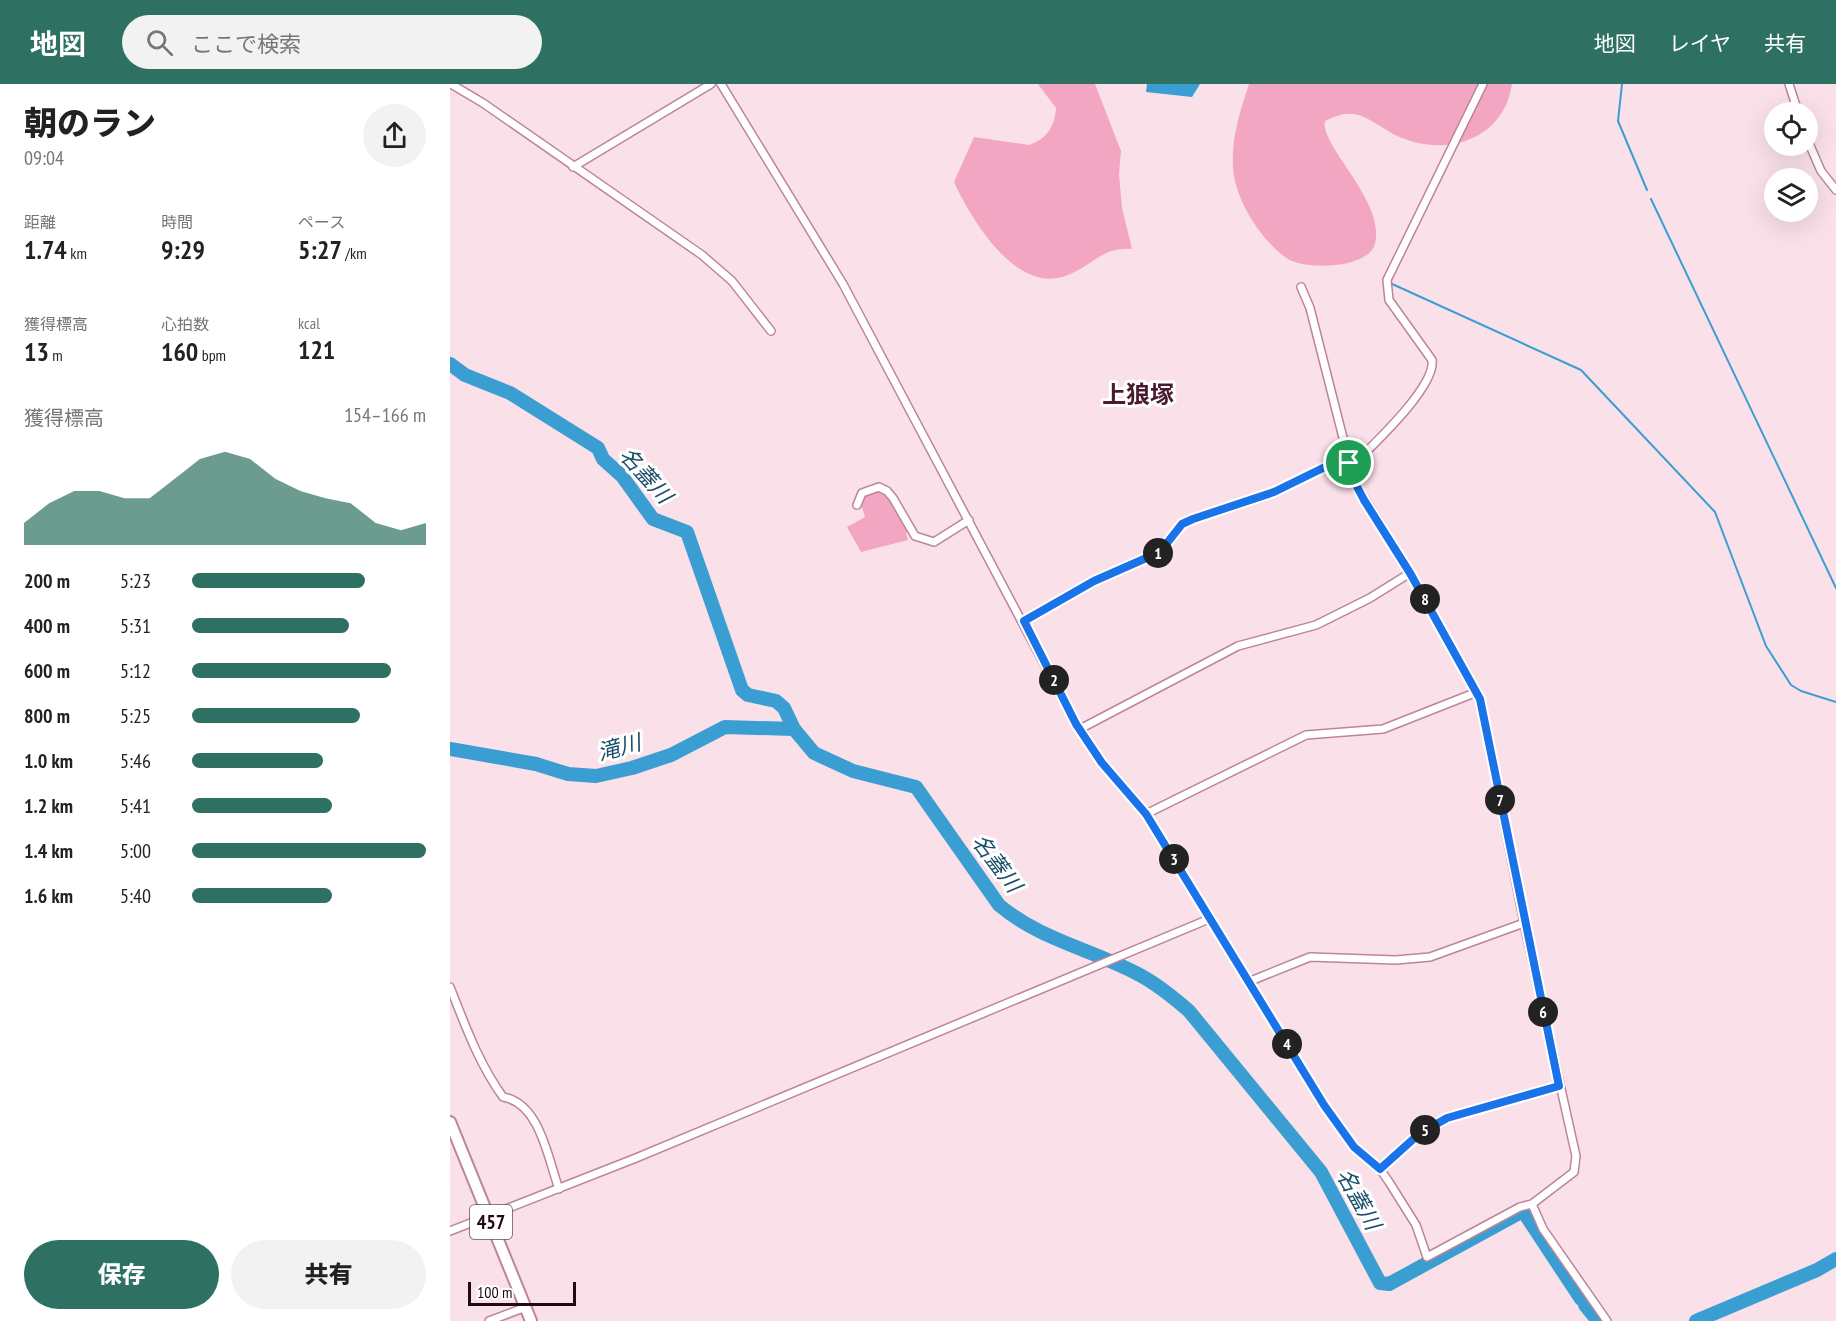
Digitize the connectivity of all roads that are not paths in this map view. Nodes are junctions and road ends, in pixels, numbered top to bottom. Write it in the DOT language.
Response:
graph roads {
  1 [pos="451,84"];
  2 [pos="711,84"];
  3 [pos="721,84"];
  4 [pos="1483,84"];
  5 [pos="1789,84"];
  6 [pos="1795,102"];
  7 [pos="1814,156"];
  8 [pos="573,167"];
  9 [pos="1836,190"];
  10 [pos="1301,287"];
  11 [pos="771,331"];
  12 [pos="1349,463"];
  13 [pos="857,505"];
  14 [pos="969,520"];
  15 [pos="1410,573"];
  16 [pos="1024,621"];
  17 [pos="1477,692"];
  18 [pos="1080,729"];
  19 [pos="1146,814"];
  20 [pos="1209,919"];
  21 [pos="1524,924"];
  22 [pos="1248,982"];
  23 [pos="450,987"];
  24 [pos="1559,1086"];
  25 [pos="450,1122"];
  26 [pos="1380,1169"];
  27 [pos="559,1189"];
  28 [pos="1533,1204"];
  29 [pos="488,1216"];
  30 [pos="450,1232"];
  31 [pos="526,1307"];
  32 [pos="489,1321"];
  33 [pos="531,1321"];
  34 [pos="1606,1321"];
  1 -- 8 [label="street"];
  2 -- 8 [label="street"];
  3 -- 14 [label="street"];
  4 -- 12 [label="street"];
  5 -- 6 [label="street"];
  7 -- 9 [label="street"];
  8 -- 11 [label="street"];
  10 -- 12 [label="street"];
  12 -- 15 [label="street"];
  12 -- 16 [label="street"];
  13 -- 14 [label="street"];
  14 -- 16 [label="street"];
  15 -- 17 [label="street"];
  15 -- 18 [label="street"];
  16 -- 18 [label="street"];
  17 -- 19 [label="street"];
  17 -- 21 [label="street"];
  18 -- 19 [label="street"];
  19 -- 20 [label="street"];
  20 -- 22 [label="street"];
  20 -- 27 [label="street"];
  21 -- 22 [label="street"];
  21 -- 24 [label="street"];
  22 -- 26 [label="street"];
  23 -- 27 [label="street"];
  24 -- 26 [label="street"];
  24 -- 28 [label="street"];
  25 -- 29 [label="highway, 457"];
  26 -- 28 [label="street"];
  27 -- 29 [label="street"];
  28 -- 34 [label="street"];
  29 -- 30 [label="street"];
  29 -- 31 [label="highway, 457"];
  31 -- 32 [label="street"];
  31 -- 33 [label="highway, 457"];
}
